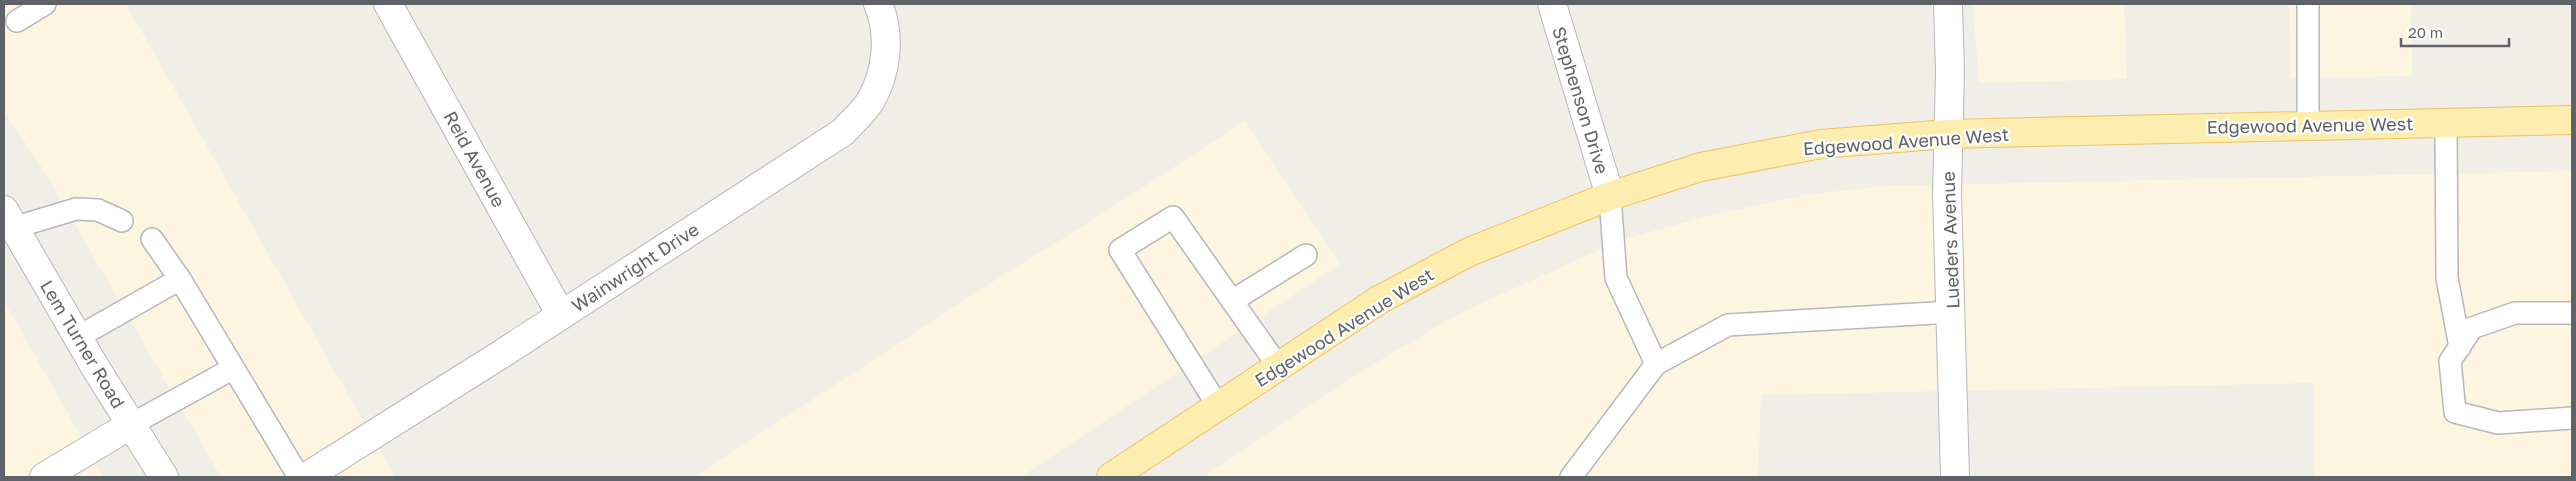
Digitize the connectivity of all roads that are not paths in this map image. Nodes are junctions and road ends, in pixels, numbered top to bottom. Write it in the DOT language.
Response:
graph roads {
  1 [pos="45,4"];
  2 [pos="388,4"];
  3 [pos="878,4"];
  4 [pos="1552,4"];
  5 [pos="1948,4"];
  6 [pos="2308,4"];
  7 [pos="17,21"];
  8 [pos="2572,120"];
  9 [pos="2446,121"];
  10 [pos="2308,125"];
  11 [pos="1948,134"];
  12 [pos="1610,196"];
  13 [pos="8,219"];
  14 [pos="122,221"];
  15 [pos="152,239"];
  16 [pos="1306,255"];
  17 [pos="180,279"];
  18 [pos="1232,302"];
  19 [pos="1952,312"];
  20 [pos="2572,313"];
  21 [pos="561,314"];
  22 [pos="78,337"];
  23 [pos="2460,346"];
  24 [pos="1656,364"];
  25 [pos="1278,366"];
  26 [pos="232,369"];
  27 [pos="1218,406"];
  28 [pos="2572,418"];
  29 [pos="132,424"];
  30 [pos="44,477"];
  31 [pos="164,477"];
  32 [pos="299,477"];
  33 [pos="306,477"];
  34 [pos="1111,477"];
  35 [pos="1572,477"];
  36 [pos="1955,477"];
  1 -- 7 [label="lane"];
  2 -- 21 [label="street, Reid Avenue"];
  3 -- 21 [label="street, Wainwright Drive"];
  4 -- 12 [label="street, Stephenson Drive"];
  5 -- 11 [label="street, Lueders Avenue"];
  6 -- 10 [label="lane"];
  8 -- 9 [label="main road, Edgewood Avenue West"];
  9 -- 10 [label="main road, Edgewood Avenue West"];
  9 -- 23 [label="lane"];
  10 -- 11 [label="main road, Edgewood Avenue West"];
  11 -- 12 [label="main road, Edgewood Avenue West"];
  11 -- 19 [label="street, Lueders Avenue"];
  12 -- 24 [label="lane"];
  12 -- 25 [label="main road, Edgewood Avenue West"];
  13 -- 14 [label="lane"];
  13 -- 22 [label="street, Lem Turner Road"];
  15 -- 17 [label="lane"];
  16 -- 18 [label="lane"];
  17 -- 22 [label="lane"];
  17 -- 26 [label="lane"];
  18 -- 25 [label="lane"];
  18 -- 27 [label="lane"];
  19 -- 24 [label="lane"];
  19 -- 36 [label="street, Lueders Avenue"];
  20 -- 23 [label="lane"];
  21 -- 33 [label="street, Wainwright Drive"];
  22 -- 29 [label="street, Lem Turner Road"];
  23 -- 28 [label="lane"];
  24 -- 35 [label="lane"];
  25 -- 27 [label="main road, Edgewood Avenue West"];
  26 -- 29 [label="lane"];
  26 -- 32 [label="lane"];
  27 -- 34 [label="main road, Edgewood Avenue West"];
  29 -- 30 [label="street"];
  29 -- 31 [label="street, Lem Turner Road"];
}
